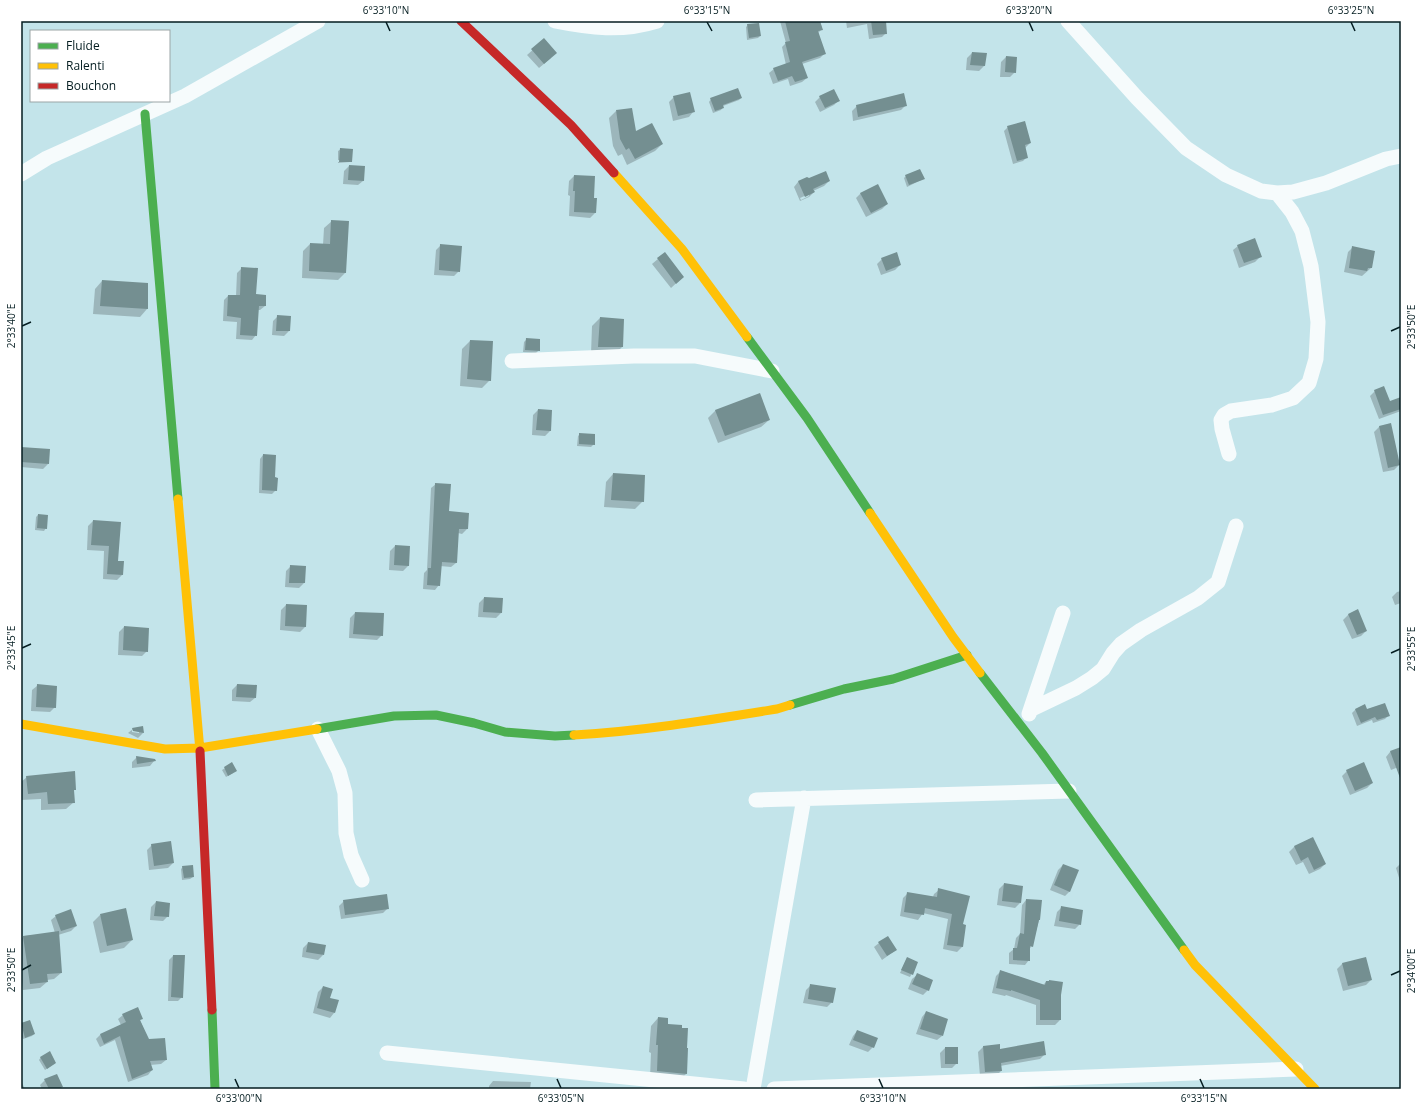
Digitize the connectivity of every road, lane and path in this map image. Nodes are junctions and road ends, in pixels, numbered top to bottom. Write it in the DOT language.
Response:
graph roads {
  1 [pos="318,21"];
  2 [pos="462,21"];
  3 [pos="555,21"];
  4 [pos="657,21"];
  5 [pos="1068,21"];
  6 [pos="145,114"];
  7 [pos="1401,156"];
  8 [pos="21,174"];
  9 [pos="1277,193"];
  10 [pos="512,361"];
  11 [pos="772,371"];
  12 [pos="1229,454"];
  13 [pos="1236,526"];
  14 [pos="1062,613"];
  15 [pos="967,655"];
  16 [pos="1032,709"];
  17 [pos="21,724"];
  18 [pos="1022,728"];
  19 [pos="318,729"];
  20 [pos="200,748"];
  21 [pos="1069,791"];
  22 [pos="804,798"];
  23 [pos="756,800"];
  24 [pos="362,880"];
  25 [pos="387,1053"];
  26 [pos="1296,1069"];
  27 [pos="215,1089"];
  28 [pos="744,1089"];
  29 [pos="753,1089"];
  30 [pos="774,1089"];
  31 [pos="1315,1089"];
  1 -- 6 [label="street"];
  2 -- 11 [label="street"];
  3 -- 4 [label="street"];
  5 -- 9 [label="street"];
  6 -- 8 [label="street"];
  6 -- 20 [label="street"];
  7 -- 9 [label="street"];
  9 -- 12 [label="street"];
  10 -- 11 [label="street"];
  11 -- 15 [label="street"];
  13 -- 16 [label="street"];
  14 -- 16 [label="street"];
  15 -- 18 [label="street"];
  15 -- 19 [label="street"];
  16 -- 18 [label="street"];
  17 -- 20 [label="street"];
  18 -- 21 [label="street"];
  19 -- 20 [label="street"];
  19 -- 24 [label="street"];
  20 -- 27 [label="street"];
  21 -- 22 [label="street"];
  21 -- 26 [label="street"];
  22 -- 23 [label="street"];
  22 -- 29 [label="street"];
  25 -- 28 [label="street"];
  26 -- 30 [label="street"];
  26 -- 31 [label="street"];
}
